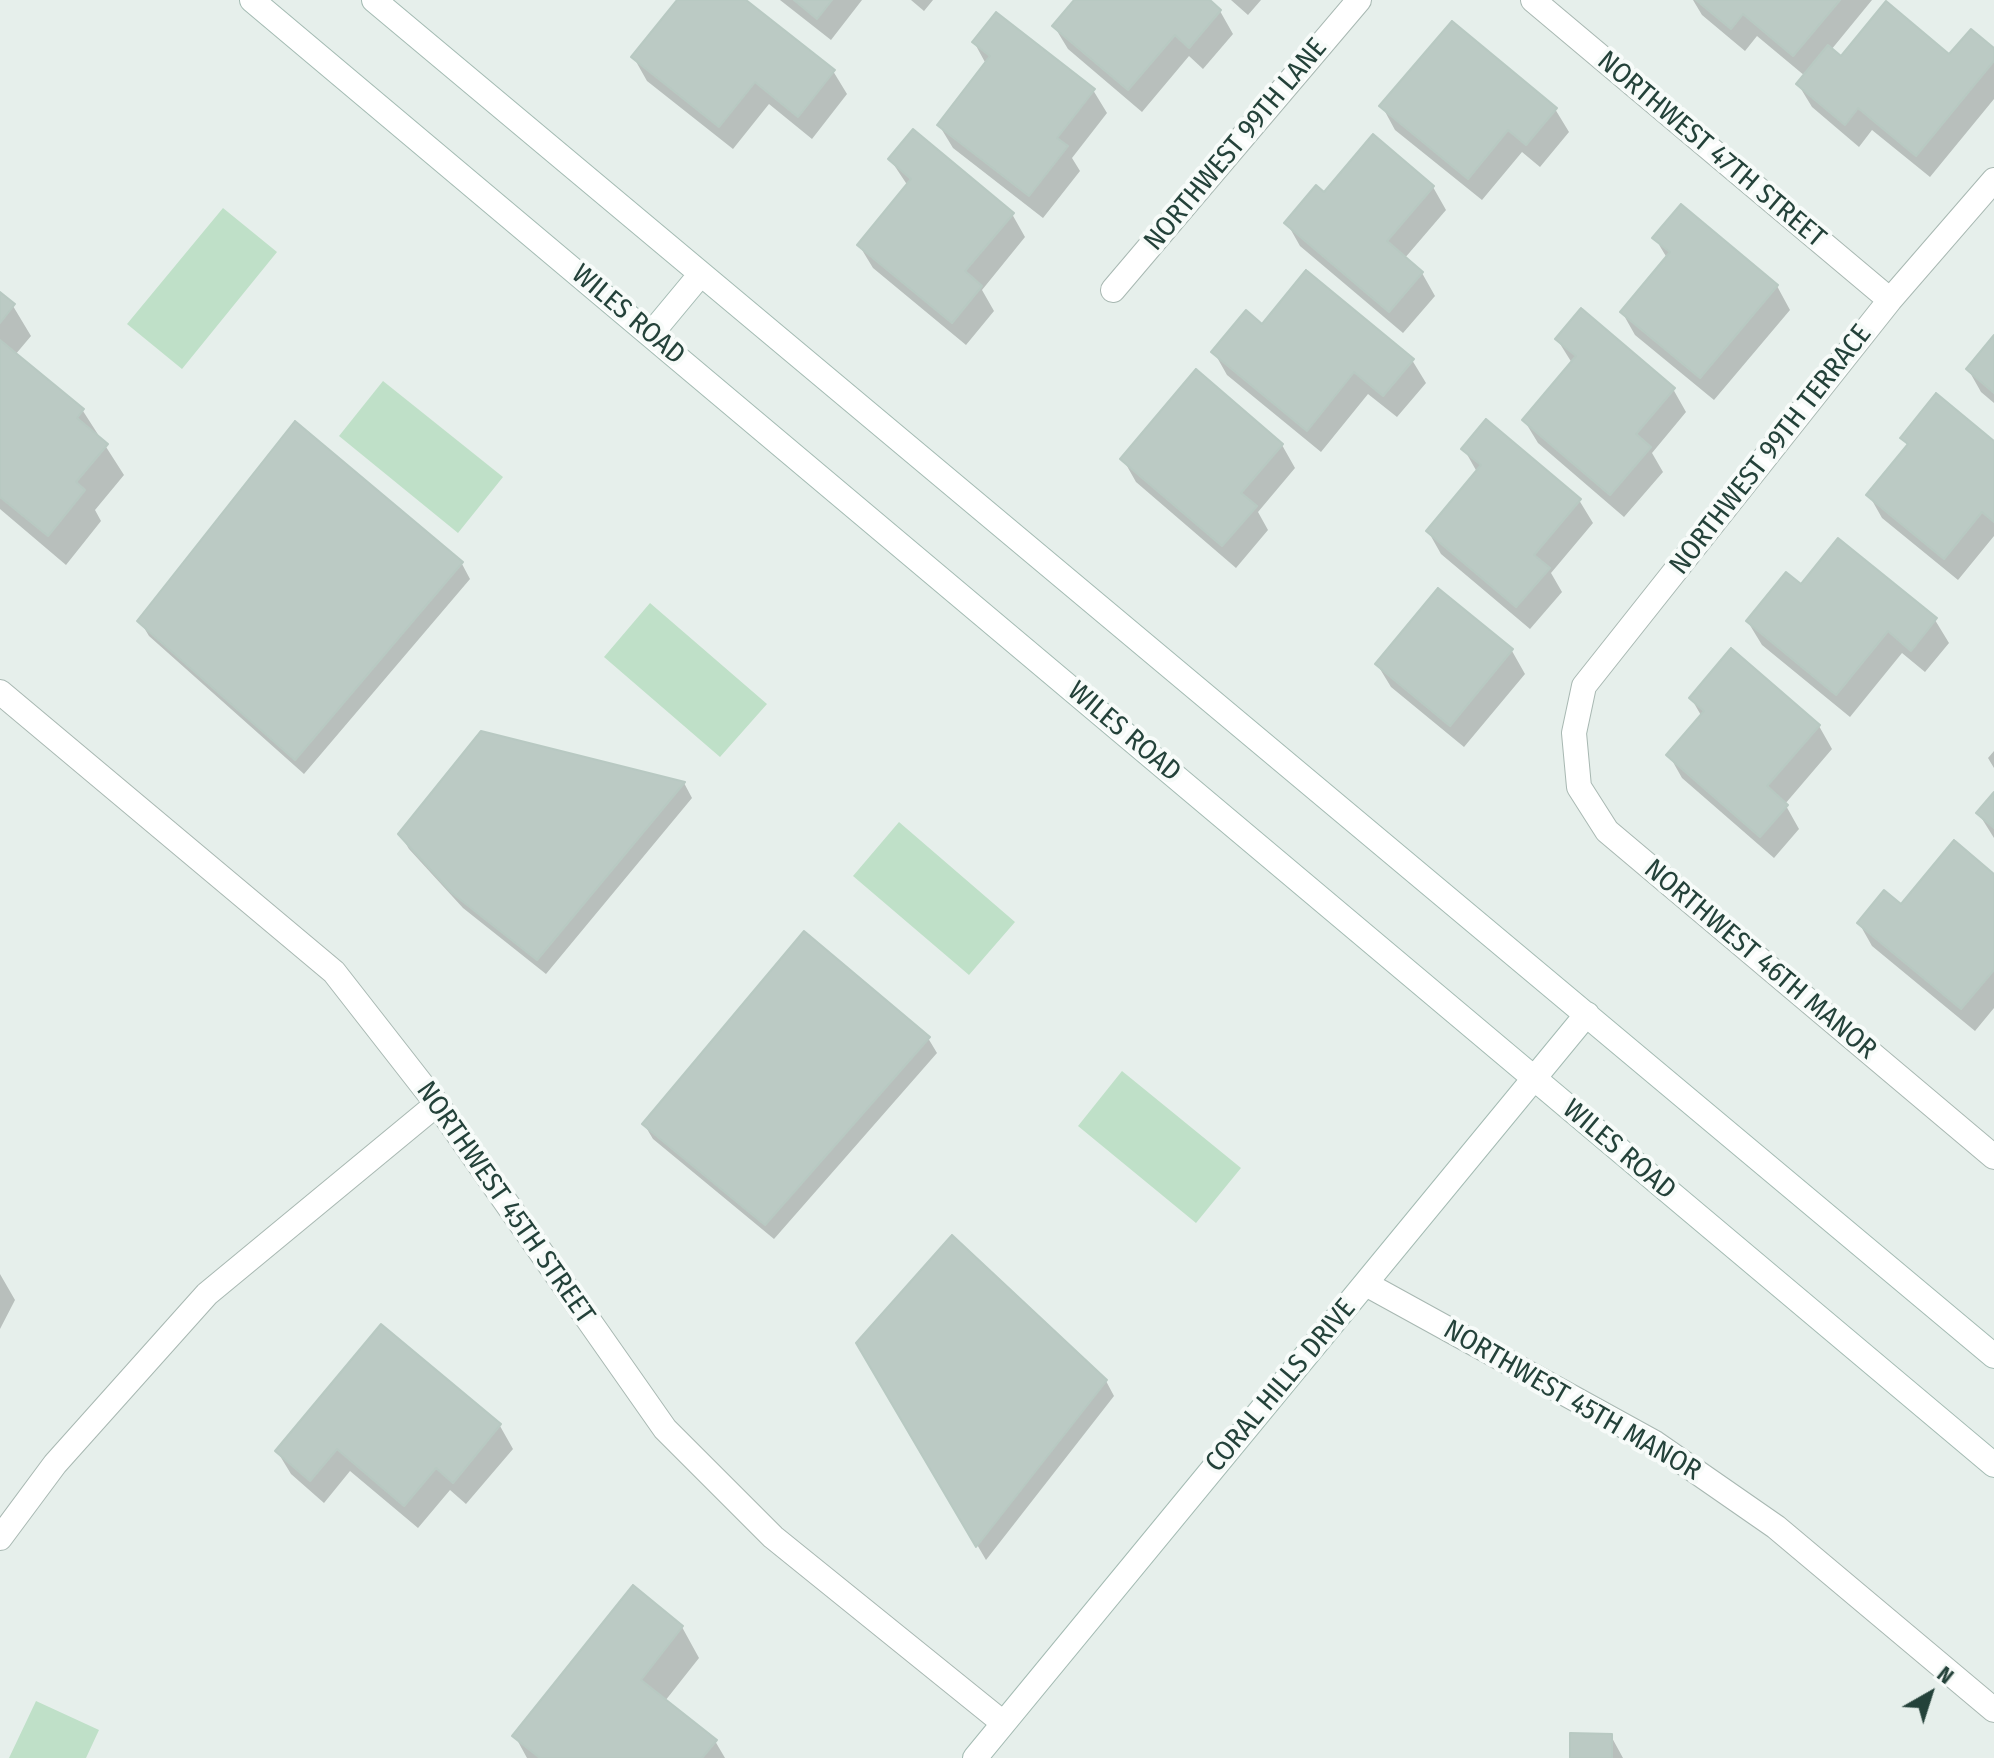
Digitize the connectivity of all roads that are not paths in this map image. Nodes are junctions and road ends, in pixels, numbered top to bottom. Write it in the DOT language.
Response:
graph roads {
  1 [pos="252,0"];
  2 [pos="374,0"];
  3 [pos="1359,0"];
  4 [pos="1533,0"];
  5 [pos="1994,180"];
  6 [pos="700,275"];
  7 [pos="1113,290"];
  8 [pos="1890,300"];
  9 [pos="651,334"];
  10 [pos="0,692"];
  11 [pos="1574,733"];
  12 [pos="1587,1014"];
  13 [pos="1535,1079"];
  14 [pos="437,1104"];
  15 [pos="1993,1153"];
  16 [pos="1366,1284"];
  17 [pos="1994,1356"];
  18 [pos="1994,1465"];
  19 [pos="0,1538"];
  20 [pos="1994,1710"];
  21 [pos="1002,1722"];
  22 [pos="975,1758"];
  1 -- 9 [label="street, WILES ROAD"];
  2 -- 6 [label="street"];
  3 -- 7 [label="street, NORTHWEST 99TH LANE"];
  4 -- 8 [label="street, NORTHWEST 47TH STREET"];
  5 -- 8 [label="street, NORTHWEST 99TH TERRACE"];
  6 -- 9 [label="street"];
  6 -- 12 [label="street"];
  8 -- 11 [label="street, NORTHWEST 99TH TERRACE"];
  9 -- 13 [label="street, WILES ROAD"];
  10 -- 14 [label="street, NORTHWEST 45TH STREET"];
  11 -- 15 [label="street, NORTHWEST 46TH MANOR"];
  12 -- 13 [label="street, CORAL HILLS DRIVE"];
  12 -- 17 [label="street"];
  13 -- 16 [label="street, CORAL HILLS DRIVE"];
  13 -- 18 [label="street, WILES ROAD"];
  14 -- 19 [label="street"];
  14 -- 21 [label="street, NORTHWEST 45TH STREET"];
  16 -- 20 [label="street, NORTHWEST 45TH MANOR"];
  16 -- 21 [label="street, CORAL HILLS DRIVE"];
  21 -- 22 [label="street, CORAL HILLS DRIVE"];
}
